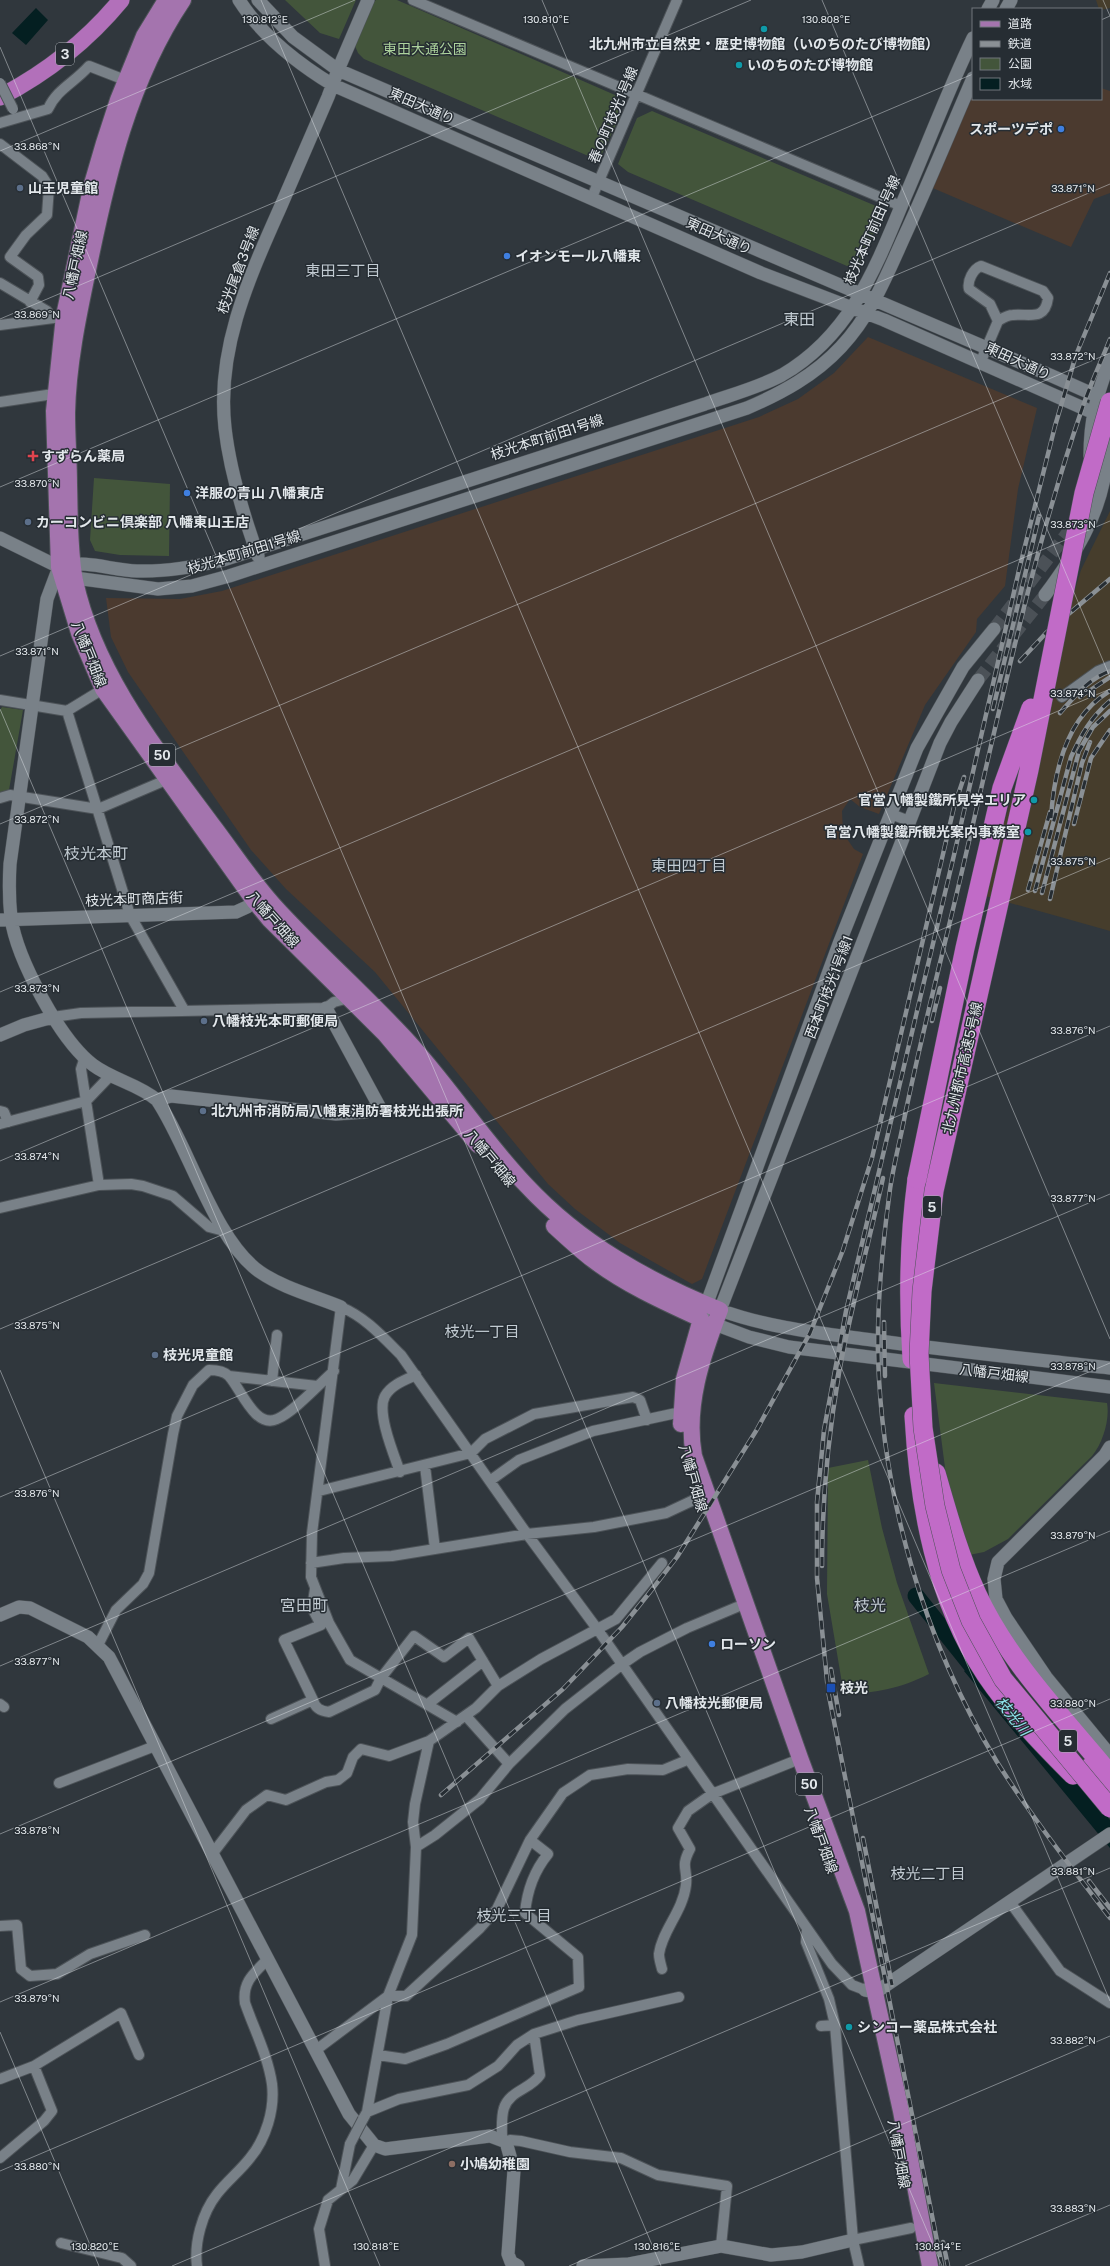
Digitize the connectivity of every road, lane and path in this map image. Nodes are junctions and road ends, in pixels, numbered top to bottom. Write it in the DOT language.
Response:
graph roads {
  1 [pos="109,0"];
  2 [pos="121,0"];
  3 [pos="166,0"];
  4 [pos="184,0"];
  5 [pos="239,0"];
  6 [pos="258,0"];
  7 [pos="368,0"];
  8 [pos="413,0"];
  9 [pos="677,0"];
  10 [pos="972,40"];
  11 [pos="338,70"];
  12 [pos="126,80"];
  13 [pos="972,80"];
  14 [pos="334,84"];
  15 [pos="0,85"];
  16 [pos="637,96"];
  17 [pos="0,97"];
  18 [pos="14,109"];
  19 [pos="0,122"];
  20 [pos="0,144"];
  21 [pos="600,182"];
  22 [pos="592,197"];
  23 [pos="902,206"];
  24 [pos="0,283"];
  25 [pos="861,294"];
  26 [pos="876,300"];
  27 [pos="30,302"];
  28 [pos="853,307"];
  29 [pos="868,314"];
  30 [pos="65,317"];
  31 [pos="998,321"];
  32 [pos="0,325"];
  33 [pos="987,348"];
  34 [pos="1110,360"];
  35 [pos="981,361"];
  36 [pos="62,393"];
  37 [pos="0,402"];
  38 [pos="1106,404"];
  39 [pos="1092,412"];
  40 [pos="0,538"];
  41 [pos="1071,539"];
  42 [pos="256,548"];
  43 [pos="262,565"];
  44 [pos="1070,565"];
  45 [pos="69,570"];
  46 [pos="1045,595"];
  47 [pos="994,629"];
  48 [pos="1110,666"];
  49 [pos="978,680"];
  50 [pos="103,689"];
  51 [pos="1062,697"];
  52 [pos="0,700"];
  53 [pos="32,706"];
  54 [pos="67,711"];
  55 [pos="166,780"];
  56 [pos="18,796"];
  57 [pos="0,798"];
  58 [pos="98,809"];
  59 [pos="892,814"];
  60 [pos="909,821"];
  61 [pos="260,898"];
  62 [pos="130,915"];
  63 [pos="6,920"];
  64 [pos="349,998"];
  65 [pos="326,1008"];
  66 [pos="184,1010"];
  67 [pos="53,1017"];
  68 [pos="0,1035"];
  69 [pos="85,1058"];
  70 [pos="110,1076"];
  71 [pos="157,1100"];
  72 [pos="86,1101"];
  73 [pos="0,1111"];
  74 [pos="4,1123"];
  75 [pos="99,1185"];
  76 [pos="0,1208"];
  77 [pos="224,1231"];
  78 [pos="340,1307"];
  79 [pos="710,1314"];
  80 [pos="277,1335"];
  81 [pos="918,1355"];
  82 [pos="1110,1368"];
  83 [pos="334,1371"];
  84 [pos="416,1375"];
  85 [pos="229,1376"];
  86 [pos="272,1381"];
  87 [pos="317,1386"];
  88 [pos="1110,1387"];
  89 [pos="681,1412"];
  90 [pos="647,1420"];
  91 [pos="1110,1447"];
  92 [pos="471,1453"];
  93 [pos="924,1456"];
  94 [pos="425,1466"];
  95 [pos="400,1472"];
  96 [pos="490,1480"];
  97 [pos="319,1491"];
  98 [pos="698,1498"];
  99 [pos="935,1506"];
  100 [pos="527,1534"];
  101 [pos="436,1549"];
  102 [pos="311,1563"];
  103 [pos="662,1563"];
  104 [pos="315,1589"];
  105 [pos="737,1607"];
  106 [pos="0,1615"];
  107 [pos="598,1630"];
  108 [pos="98,1645"];
  109 [pos="483,1661"];
  110 [pos="620,1664"];
  111 [pos="381,1678"];
  112 [pos="498,1686"];
  113 [pos="312,1700"];
  114 [pos="428,1704"];
  115 [pos="271,1719"];
  116 [pos="461,1719"];
  117 [pos="429,1741"];
  118 [pos="155,1746"];
  119 [pos="1110,1755"];
  120 [pos="687,1760"];
  121 [pos="792,1762"];
  122 [pos="509,1764"];
  123 [pos="1110,1774"];
  124 [pos="59,1783"];
  125 [pos="1110,1791"];
  126 [pos="712,1794"];
  127 [pos="1110,1808"];
  128 [pos="1110,1813"];
  129 [pos="1110,1834"];
  130 [pos="530,1840"];
  131 [pos="416,1847"];
  132 [pos="213,1853"];
  133 [pos="1010,1902"];
  134 [pos="0,1926"];
  135 [pos="807,1929"];
  136 [pos="145,1935"];
  137 [pos="268,1960"];
  138 [pos="662,1969"];
  139 [pos="870,1991"];
  140 [pos="388,1996"];
  141 [pos="679,1997"];
  142 [pos="1110,2003"];
  143 [pos="835,2025"];
  144 [pos="821,2026"];
  145 [pos="534,2034"];
  146 [pos="316,2050"];
  147 [pos="139,2055"];
  148 [pos="378,2055"];
  149 [pos="34,2066"];
  150 [pos="0,2079"];
  151 [pos="365,2116"];
  152 [pos="504,2141"];
  153 [pos="374,2145"];
  154 [pos="0,2158"];
  155 [pos="340,2189"];
  156 [pos="911,2228"];
  157 [pos="853,2240"];
  158 [pos="61,2243"];
  159 [pos="721,2246"];
  160 [pos="131,2266"];
  161 [pos="197,2266"];
  162 [pos="325,2266"];
  163 [pos="518,2266"];
  164 [pos="583,2266"];
  165 [pos="604,2266"];
  166 [pos="859,2266"];
  167 [pos="919,2266"];
  168 [pos="930,2266"];
  1 -- 15 [label="highway, 3"];
  2 -- 17 [label="highway, 3"];
  3 -- 12 [label="main road, 八幡戸畑線 / 50"];
  4 -- 30 [label="main road, 八幡戸畑線 / 50"];
  5 -- 14 [label="street, 東田大通り"];
  6 -- 11 [label="street, 東田大通り"];
  7 -- 11 [label="street, 枝光尾倉3号線"];
  8 -- 16 [label="street"];
  9 -- 16 [label="street, 春の町枝光1号線"];
  10 -- 23 [label="street, 枝光本町前田1号線"];
  11 -- 14 [label="street, 枝光尾倉3号線"];
  11 -- 21 [label="street, 東田大通り"];
  12 -- 19 [label="street"];
  12 -- 30 [label="main road, 八幡戸畑線 / 50"];
  13 -- 26 [label="street, 枝光本町前田1号線"];
  14 -- 22 [label="street, 東田大通り"];
  14 -- 42 [label="street, 枝光尾倉3号線"];
  15 -- 18 [label="street, bridge"];
  16 -- 21 [label="street, 春の町枝光1号線"];
  16 -- 23 [label="street"];
  20 -- 27 [label="street"];
  21 -- 22 [label="street, 春の町枝光1号線"];
  21 -- 25 [label="street, 東田大通り"];
  22 -- 28 [label="street, 東田大通り"];
  23 -- 25 [label="street, 枝光本町前田1号線"];
  24 -- 27 [label="street"];
  25 -- 26 [label="street, 東田大通り"];
  25 -- 28 [label="street, 枝光本町前田1号線"];
  26 -- 29 [label="street, 枝光本町前田1号線"];
  26 -- 33 [label="street, 東田大通り"];
  27 -- 30 [label="street"];
  28 -- 29 [label="street, 東田大通り"];
  28 -- 42 [label="street, 枝光本町前田1号線"];
  29 -- 35 [label="street, 東田大通り"];
  29 -- 43 [label="street, 枝光本町前田1号線"];
  30 -- 32 [label="street"];
  30 -- 36 [label="main road, 八幡戸畑線 / 50"];
  31 -- 31 [label="street"];
  31 -- 33 [label="street"];
  33 -- 35 [label="street"];
  33 -- 38 [label="street, 東田大通り"];
  34 -- 38 [label="street"];
  35 -- 39 [label="street, 東田大通り"];
  36 -- 37 [label="street"];
  36 -- 45 [label="main road, 八幡戸畑線 / 50"];
  38 -- 39 [label="street"];
  38 -- 41 [label="highway, bridge"];
  38 -- 46 [label="street"];
  39 -- 41 [label="street"];
  40 -- 45 [label="street"];
  41 -- 44 [label="highway, bridge"];
  42 -- 43 [label="street, 枝光尾倉3号線"];
  42 -- 45 [label="street, 枝光本町前田1号線"];
  43 -- 45 [label="street, 枝光本町前田1号線"];
  44 -- 81 [label="highway, bridge"];
  44 -- 99 [label="highway, 北九州都市高速5号線 / 5, bridge"];
  45 -- 50 [label="main road, 八幡戸畑線 / 50"];
  45 -- 53 [label="street"];
  45 -- 61 [label="main road, 八幡戸畑線 / 50"];
  47 -- 59 [label="street, 西本町枝光1号線1"];
  48 -- 51 [label="street"];
  49 -- 60 [label="street, 西本町枝光1号線1"];
  50 -- 54 [label="street"];
  50 -- 55 [label="main road, 八幡戸畑線 / 50"];
  52 -- 53 [label="street"];
  53 -- 54 [label="street"];
  53 -- 56 [label="street"];
  54 -- 58 [label="street"];
  55 -- 58 [label="street"];
  55 -- 61 [label="main road, 八幡戸畑線 / 50"];
  56 -- 57 [label="street"];
  56 -- 58 [label="street"];
  56 -- 63 [label="street"];
  58 -- 62 [label="street"];
  59 -- 60 [label="street"];
  59 -- 79 [label="street, 西本町枝光1号線1"];
  60 -- 79 [label="street, 西本町枝光1号線1"];
  61 -- 62 [label="street, 枝光本町商店街"];
  61 -- 64 [label="main road, 八幡戸畑線 / 50"];
  61 -- 79 [label="main road, 八幡戸畑線 / 50"];
  62 -- 63 [label="street, 枝光本町商店街"];
  62 -- 66 [label="street"];
  63 -- 67 [label="street"];
  64 -- 65 [label="street"];
  64 -- 79 [label="main road, 八幡戸畑線 / 50"];
  65 -- 66 [label="street"];
  65 -- 71 [label="street"];
  66 -- 67 [label="street"];
  67 -- 68 [label="street"];
  67 -- 69 [label="street"];
  69 -- 70 [label="street"];
  69 -- 72 [label="street"];
  70 -- 71 [label="street"];
  70 -- 72 [label="street"];
  71 -- 77 [label="street"];
  72 -- 74 [label="street"];
  72 -- 75 [label="street"];
  73 -- 74 [label="street"];
  75 -- 76 [label="street"];
  75 -- 77 [label="street"];
  77 -- 78 [label="street"];
  78 -- 83 [label="street"];
  78 -- 84 [label="street"];
  79 -- 81 [label="street, 八幡戸畑線"];
  79 -- 81 [label="street, 八幡戸畑線"];
  79 -- 89 [label="main road, 八幡戸畑線 / 50"];
  79 -- 139 [label="main road, 八幡戸畑線 / 50"];
  80 -- 86 [label="street"];
  81 -- 82 [label="street, 八幡戸畑線"];
  81 -- 88 [label="street, 八幡戸畑線"];
  81 -- 93 [label="highway"];
  83 -- 87 [label="street"];
  83 -- 97 [label="street"];
  84 -- 92 [label="street"];
  84 -- 95 [label="street"];
  85 -- 86 [label="street"];
  85 -- 87 [label="street"];
  85 -- 108 [label="street"];
  86 -- 87 [label="street"];
  89 -- 90 [label="street"];
  89 -- 98 [label="main road, 八幡戸畑線 / 50"];
  90 -- 92 [label="street"];
  90 -- 96 [label="street"];
  91 -- 119 [label="street"];
  92 -- 94 [label="street"];
  92 -- 96 [label="street"];
  93 -- 123 [label="highway"];
  93 -- 128 [label="highway"];
  94 -- 95 [label="street"];
  94 -- 101 [label="street"];
  95 -- 97 [label="street"];
  96 -- 100 [label="street"];
  97 -- 102 [label="street"];
  98 -- 100 [label="street"];
  98 -- 105 [label="main road, 八幡戸畑線 / 50"];
  99 -- 125 [label="highway, 北九州都市高速5号線 / 5, bridge"];
  99 -- 127 [label="highway, 北九州都市高速5号線 / 5, bridge"];
  100 -- 101 [label="street"];
  100 -- 107 [label="street"];
  101 -- 102 [label="street"];
  102 -- 104 [label="street"];
  103 -- 107 [label="street"];
  104 -- 111 [label="street"];
  104 -- 113 [label="street"];
  105 -- 110 [label="street"];
  105 -- 121 [label="main road, 八幡戸畑線 / 50"];
  106 -- 108 [label="street"];
  107 -- 110 [label="street"];
  107 -- 112 [label="street"];
  108 -- 118 [label="street"];
  109 -- 111 [label="street"];
  109 -- 112 [label="street"];
  109 -- 114 [label="street"];
  110 -- 120 [label="street"];
  110 -- 122 [label="street"];
  111 -- 113 [label="street"];
  111 -- 114 [label="street"];
  112 -- 116 [label="street"];
  113 -- 115 [label="street"];
  114 -- 116 [label="street"];
  116 -- 117 [label="street"];
  116 -- 122 [label="street"];
  117 -- 131 [label="street"];
  117 -- 132 [label="street"];
  118 -- 124 [label="street"];
  118 -- 132 [label="street"];
  120 -- 126 [label="street"];
  120 -- 130 [label="street"];
  121 -- 126 [label="street"];
  121 -- 139 [label="main road, 八幡戸畑線 / 50"];
  122 -- 131 [label="street"];
  126 -- 135 [label="street"];
  126 -- 138 [label="street"];
  129 -- 133 [label="street"];
  130 -- 140 [label="street"];
  130 -- 148 [label="street"];
  131 -- 140 [label="street"];
  132 -- 137 [label="street"];
  133 -- 139 [label="street"];
  133 -- 142 [label="street"];
  134 -- 136 [label="street"];
  135 -- 139 [label="street"];
  135 -- 143 [label="street"];
  137 -- 146 [label="street"];
  137 -- 161 [label="street"];
  139 -- 156 [label="main road, 八幡戸畑線 / 50"];
  139 -- 168 [label="main road, 八幡戸畑線 / 50"];
  140 -- 146 [label="street"];
  140 -- 148 [label="street"];
  141 -- 145 [label="street"];
  143 -- 144 [label="street"];
  143 -- 157 [label="street"];
  145 -- 151 [label="street"];
  145 -- 152 [label="street"];
  146 -- 153 [label="street"];
  147 -- 149 [label="street"];
  148 -- 151 [label="street"];
  149 -- 150 [label="street"];
  149 -- 154 [label="street"];
  151 -- 155 [label="street, bridge"];
  152 -- 153 [label="street"];
  152 -- 159 [label="street"];
  152 -- 163 [label="street"];
  153 -- 155 [label="street"];
  155 -- 162 [label="street"];
  156 -- 157 [label="street"];
  156 -- 167 [label="main road, 八幡戸畑線 / 50"];
  157 -- 159 [label="street"];
  157 -- 166 [label="street"];
  158 -- 160 [label="street"];
  159 -- 165 [label="street"];
  164 -- 165 [label="street"];
}
